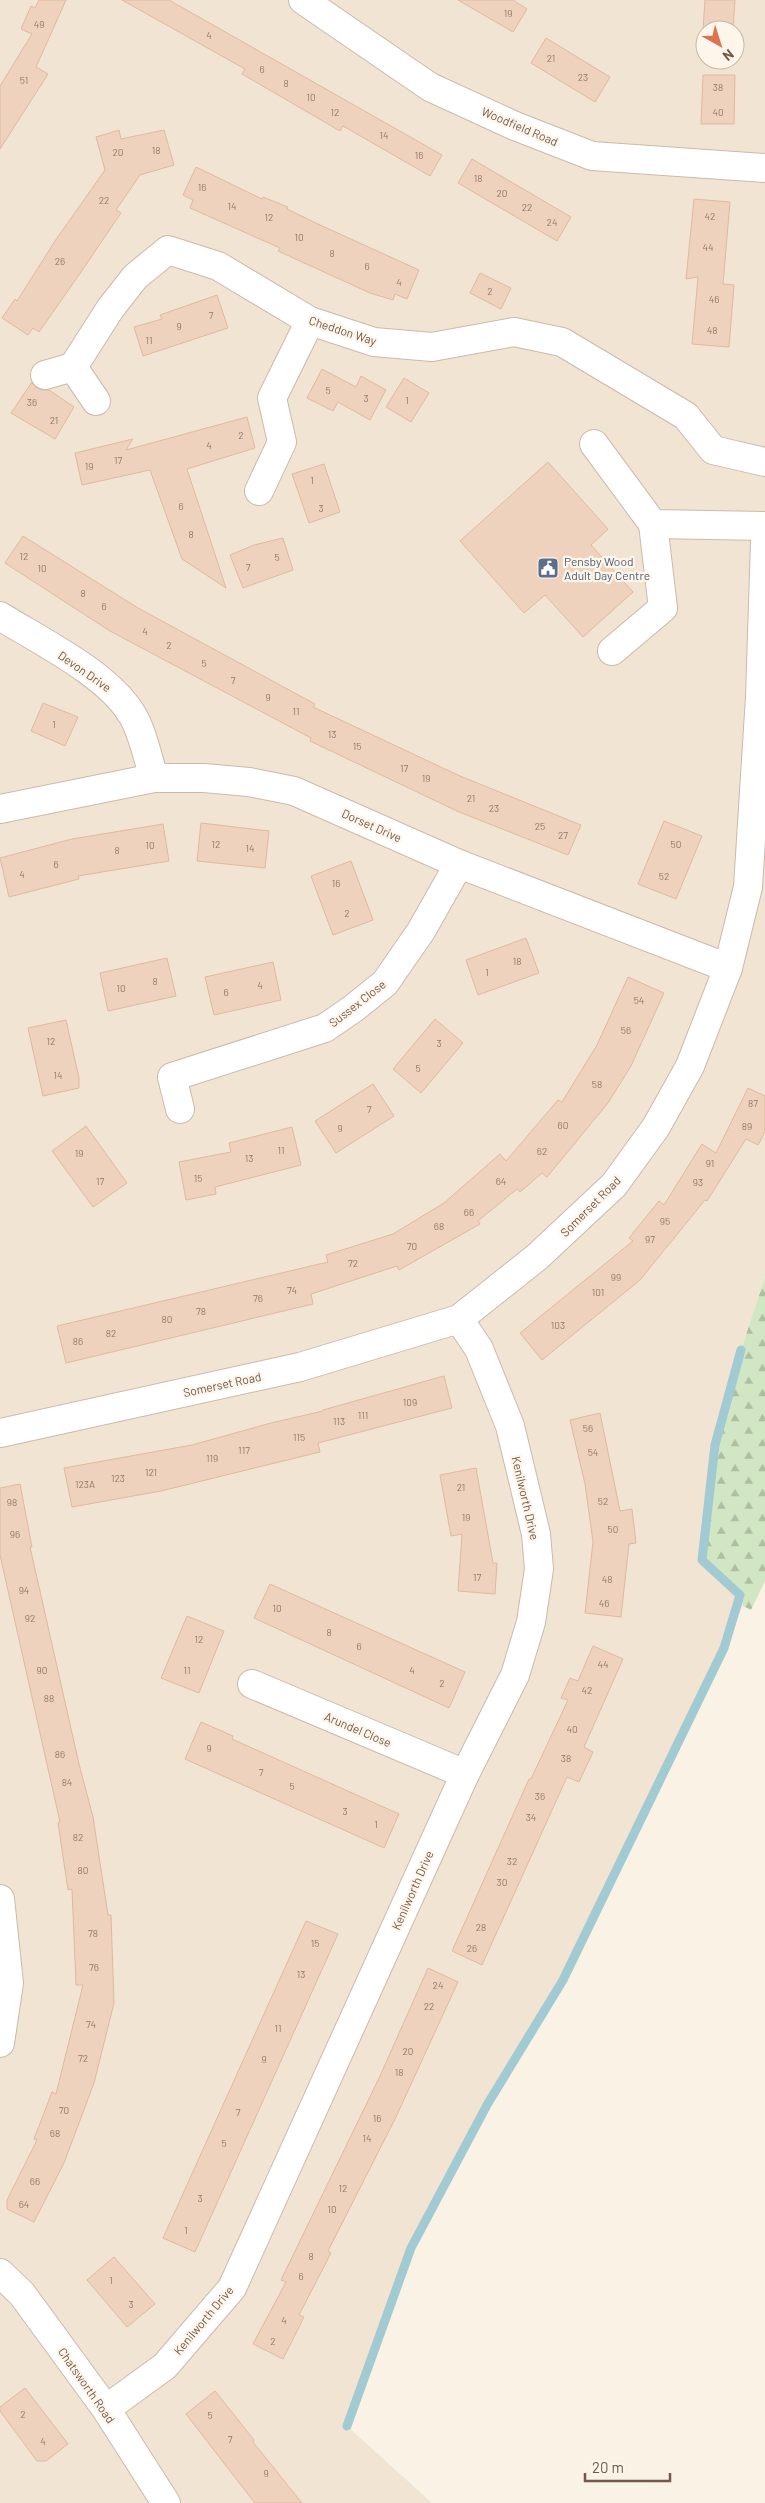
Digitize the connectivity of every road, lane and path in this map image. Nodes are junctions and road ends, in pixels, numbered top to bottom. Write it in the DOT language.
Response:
graph roads {
  1 [pos="304,0"];
  2 [pos="765,168"];
  3 [pos="310,321"];
  4 [pos="73,367"];
  5 [pos="45,375"];
  6 [pos="96,401"];
  7 [pos="594,444"];
  8 [pos="765,462"];
  9 [pos="259,491"];
  10 [pos="653,524"];
  11 [pos="765,526"];
  12 [pos="765,542"];
  13 [pos="0,616"];
  14 [pos="612,651"];
  15 [pos="763,697"];
  16 [pos="154,778"];
  17 [pos="0,810"];
  18 [pos="459,864"];
  19 [pos="728,968"];
  20 [pos="180,1109"];
  21 [pos="459,1319"];
  22 [pos="0,1433"];
  23 [pos="252,1684"];
  24 [pos="465,1774"];
  25 [pos="0,1900"];
  26 [pos="1,2039"];
  27 [pos="0,2273"];
  28 [pos="106,2409"];
  29 [pos="161,2501"];
  1 -- 2 [label="street, Woodfield Road"];
  3 -- 4 [label="street, Cheddon Way"];
  3 -- 8 [label="street, Cheddon Way"];
  3 -- 9 [label="street"];
  4 -- 5 [label="street"];
  4 -- 6 [label="street"];
  7 -- 10 [label="street"];
  10 -- 11 [label="street"];
  10 -- 14 [label="street"];
  12 -- 15 [label="street, Somerset Road"];
  13 -- 16 [label="street, Devon Drive"];
  15 -- 19 [label="street, Somerset Road"];
  16 -- 17 [label="street, Dorset Drive"];
  16 -- 18 [label="street, Dorset Drive"];
  18 -- 19 [label="street, Dorset Drive"];
  18 -- 20 [label="street, Sussex Close"];
  19 -- 21 [label="street, Somerset Road"];
  21 -- 22 [label="street, Somerset Road"];
  21 -- 24 [label="street, Kenilworth Drive"];
  23 -- 24 [label="street, Arundel Close"];
  24 -- 28 [label="street, Kenilworth Drive"];
  25 -- 26 [label="street"];
  27 -- 28 [label="street, Chatsworth Road"];
  28 -- 29 [label="street, Chatsworth Road"];
}
